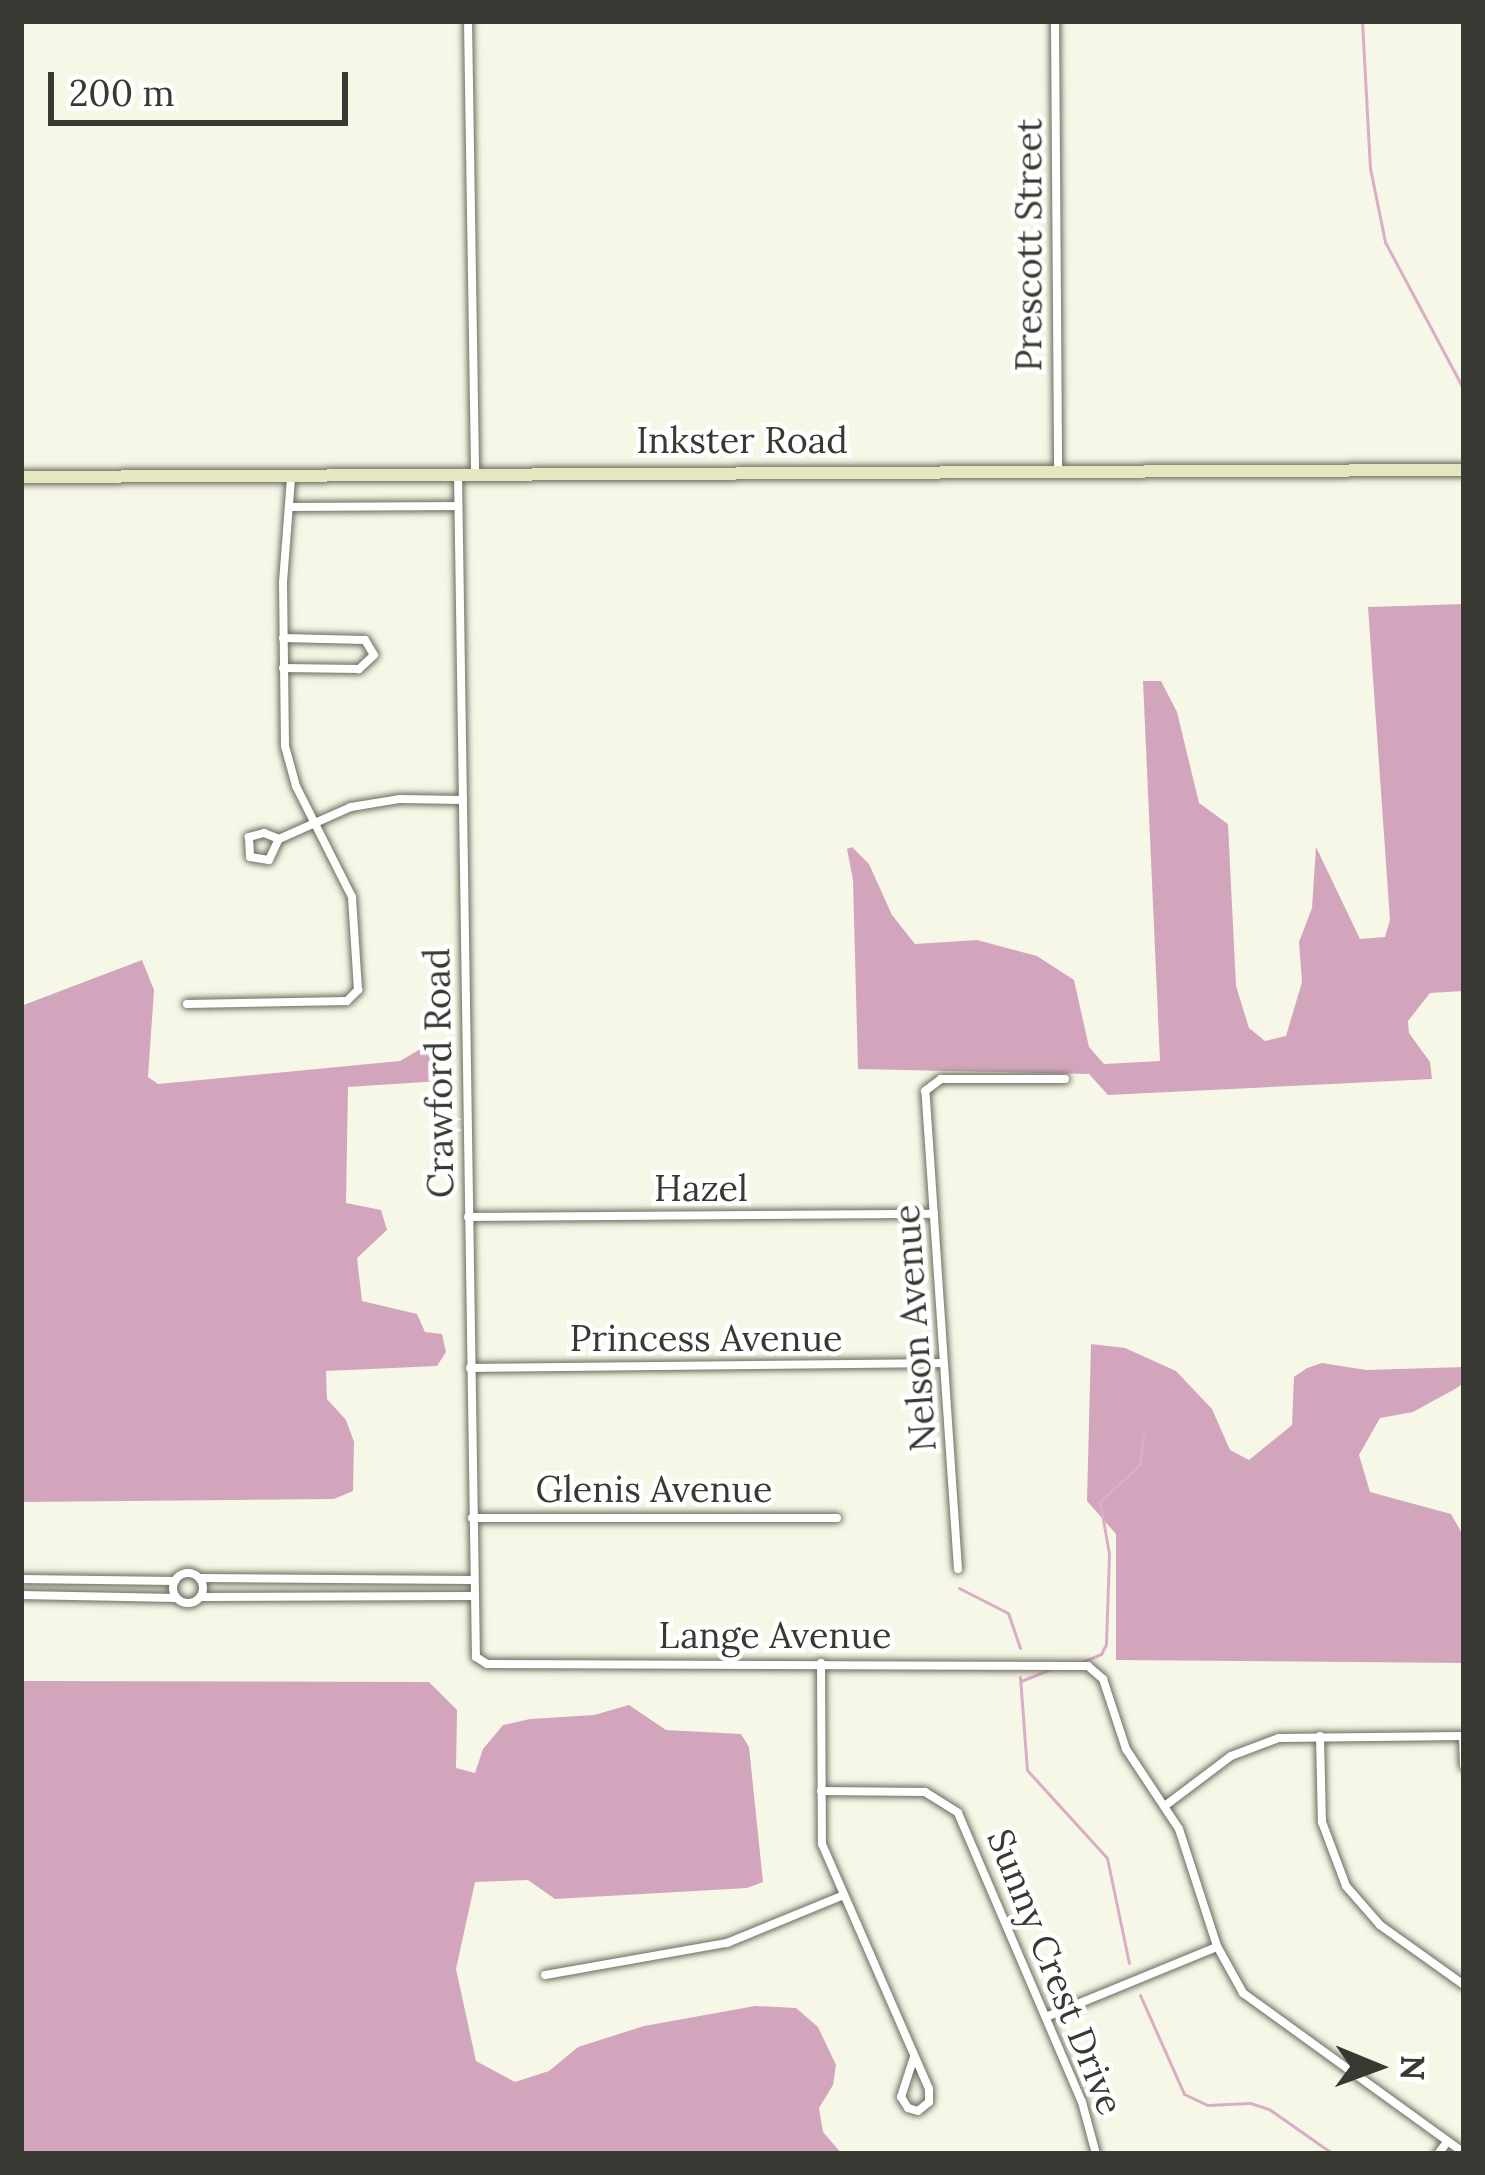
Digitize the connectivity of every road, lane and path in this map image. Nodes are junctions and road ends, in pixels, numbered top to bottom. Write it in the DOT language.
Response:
graph roads {
  1 [pos="467,21"];
  2 [pos="1055,21"];
  3 [pos="1058,469"];
  4 [pos="1464,470"];
  5 [pos="458,473"];
  6 [pos="475,473"];
  7 [pos="21,477"];
  8 [pos="291,478"];
  9 [pos="457,506"];
  10 [pos="290,508"];
  11 [pos="283,638"];
  12 [pos="283,668"];
  13 [pos="463,800"];
  14 [pos="316,822"];
  15 [pos="279,839"];
  16 [pos="187,1004"];
  17 [pos="1065,1079"];
  18 [pos="934,1214"];
  19 [pos="468,1217"];
  20 [pos="943,1364"];
  21 [pos="470,1368"];
  22 [pos="472,1518"];
  23 [pos="837,1518"];
  24 [pos="958,1569"];
  25 [pos="200,1578"];
  26 [pos="21,1579"];
  27 [pos="74,1579"];
  28 [pos="332,1580"];
  29 [pos="472,1580"];
  30 [pos="175,1581"];
  31 [pos="21,1595"];
  32 [pos="74,1595"];
  33 [pos="473,1596"];
  34 [pos="201,1597"];
  35 [pos="332,1597"];
  36 [pos="176,1598"];
  37 [pos="821,1663"];
  38 [pos="487,1664"];
  39 [pos="1320,1736"];
  40 [pos="1463,1736"];
  41 [pos="1464,1766"];
  42 [pos="821,1790"];
  43 [pos="1166,1805"];
  44 [pos="844,1895"];
  45 [pos="1217,1946"];
  46 [pos="545,1975"];
  47 [pos="1464,1985"];
  48 [pos="1046,2017"];
  49 [pos="914,2057"];
  50 [pos="1447,2142"];
  51 [pos="1464,2153"];
  52 [pos="1096,2154"];
  53 [pos="1438,2154"];
  1 -- 6 [label="street"];
  2 -- 3 [label="street, Prescott Street"];
  3 -- 4 [label="street, Inkster Road"];
  3 -- 6 [label="street, Inkster Road"];
  5 -- 6 [label="street, Inkster Road"];
  5 -- 8 [label="street, Inkster Road"];
  5 -- 9 [label="street, Crawford Road"];
  7 -- 8 [label="street, Inkster Road"];
  8 -- 10 [label="street"];
  9 -- 10 [label="street"];
  9 -- 13 [label="street, Crawford Road"];
  10 -- 11 [label="street"];
  11 -- 12 [label="street"];
  11 -- 12 [label="street"];
  12 -- 14 [label="street"];
  13 -- 14 [label="street"];
  13 -- 19 [label="street, Crawford Road"];
  14 -- 15 [label="street"];
  14 -- 16 [label="street"];
  15 -- 15 [label="street"];
  17 -- 18 [label="street, Nelson Avenue"];
  18 -- 19 [label="street, Hazel"];
  18 -- 20 [label="street, Nelson Avenue"];
  19 -- 21 [label="street, Crawford Road"];
  20 -- 21 [label="street, Princess Avenue"];
  20 -- 24 [label="street, Nelson Avenue"];
  21 -- 22 [label="street, Crawford Road"];
  22 -- 23 [label="street, Glenis Avenue"];
  22 -- 29 [label="street, Crawford Road"];
  25 -- 28 [label="street"];
  25 -- 30 [label="street"];
  25 -- 34 [label="street"];
  26 -- 27 [label="street"];
  27 -- 30 [label="street"];
  27 -- 32 [label="street"];
  28 -- 29 [label="street"];
  28 -- 35 [label="street"];
  29 -- 33 [label="street, Crawford Road"];
  30 -- 36 [label="street"];
  31 -- 32 [label="street"];
  32 -- 36 [label="street"];
  33 -- 35 [label="street"];
  33 -- 38 [label="street, Crawford Road"];
  34 -- 35 [label="street"];
  34 -- 36 [label="street"];
  37 -- 38 [label="street, Lange Avenue"];
  37 -- 42 [label="street"];
  37 -- 43 [label="street, Lange Avenue"];
  39 -- 40 [label="street"];
  39 -- 43 [label="street"];
  39 -- 47 [label="street"];
  40 -- 41 [label="street"];
  42 -- 44 [label="street"];
  42 -- 48 [label="street, Sunny Crest Drive"];
  43 -- 45 [label="street"];
  44 -- 46 [label="street"];
  44 -- 49 [label="street"];
  45 -- 48 [label="street"];
  45 -- 50 [label="street"];
  48 -- 52 [label="street, Sunny Crest Drive"];
  49 -- 49 [label="street"];
  50 -- 51 [label="street"];
  50 -- 53 [label="street"];
}
